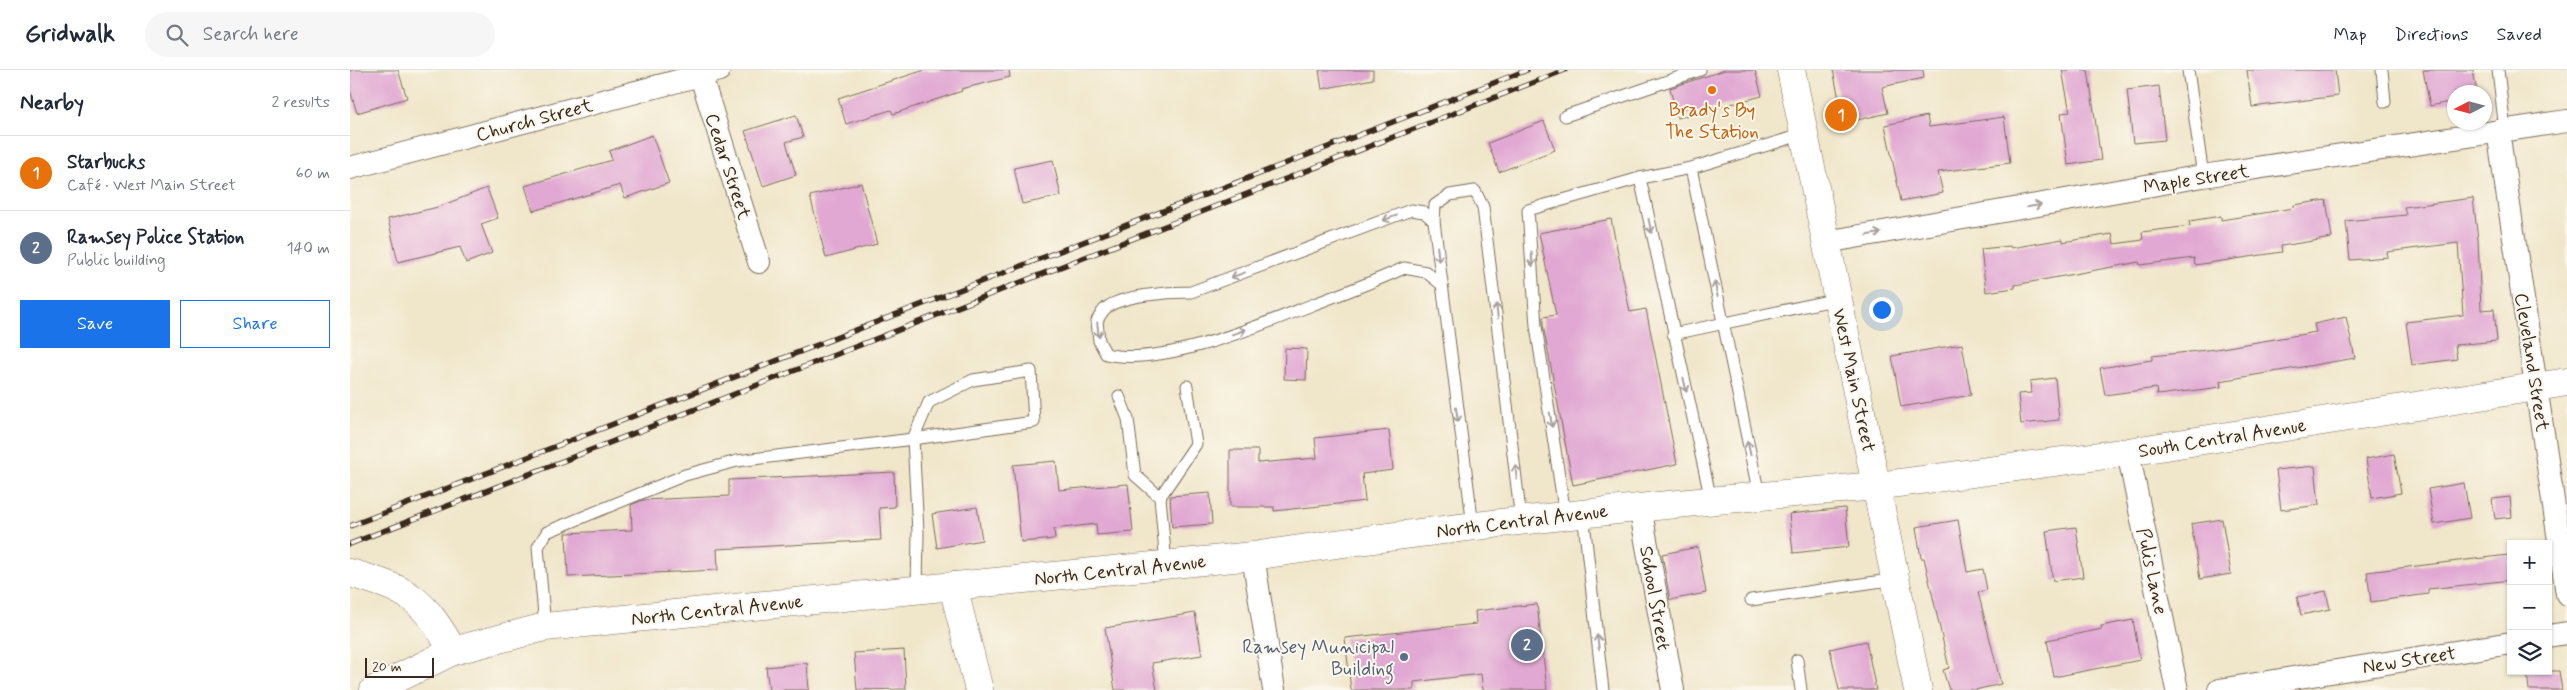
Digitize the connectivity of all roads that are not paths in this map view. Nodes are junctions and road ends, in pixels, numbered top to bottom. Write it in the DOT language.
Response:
graph roads {
  1 [pos="1700,70"];
  2 [pos="1791,70"];
  3 [pos="2188,70"];
  4 [pos="2382,70"];
  5 [pos="2498,70"];
  6 [pos="706,72"];
  7 [pos="2385,102"];
  8 [pos="1566,116"];
  9 [pos="2567,121"];
  10 [pos="2501,131"];
  11 [pos="1804,134"];
  12 [pos="350,168"];
  13 [pos="1691,168"];
  14 [pos="2203,176"];
  15 [pos="1640,178"];
  16 [pos="1434,221"];
  17 [pos="1826,242"];
  18 [pos="759,262"];
  19 [pos="1441,284"];
  20 [pos="1838,299"];
  21 [pos="1722,323"];
  22 [pos="1673,334"];
  23 [pos="2567,382"];
  24 [pos="1187,386"];
  25 [pos="2537,388"];
  26 [pos="1119,396"];
  27 [pos="913,439"];
  28 [pos="2128,452"];
  29 [pos="1877,486"];
  30 [pos="1759,495"];
  31 [pos="1160,497"];
  32 [pos="1711,500"];
  33 [pos="1640,507"];
  34 [pos="1574,514"];
  35 [pos="1521,520"];
  36 [pos="1473,526"];
  37 [pos="1253,556"];
  38 [pos="1166,564"];
  39 [pos="350,573"];
  40 [pos="1896,579"];
  41 [pos="953,586"];
  42 [pos="917,588"];
  43 [pos="2567,594"];
  44 [pos="1750,600"];
  45 [pos="545,627"];
  46 [pos="2567,633"];
  47 [pos="2552,635"];
  48 [pos="2507,643"];
  49 [pos="453,651"];
  50 [pos="1797,660"];
  51 [pos="374,690"];
  52 [pos="979,690"];
  53 [pos="1274,690"];
  54 [pos="1603,690"];
  55 [pos="1672,690"];
  56 [pos="1801,690"];
  57 [pos="1918,690"];
  58 [pos="2178,690"];
  59 [pos="2219,690"];
  1 -- 8 [label="lane"];
  2 -- 11 [label="main road, West Main Street"];
  3 -- 14 [label="lane"];
  4 -- 7 [label="lane"];
  5 -- 10 [label="lane, Cleveland Street"];
  6 -- 12 [label="street, Church Street"];
  6 -- 18 [label="street, Cedar Street"];
  9 -- 10 [label="street, Maple Street"];
  10 -- 14 [label="street, Maple Street"];
  10 -- 25 [label="street, Cleveland Street"];
  11 -- 13 [label="lane"];
  11 -- 17 [label="main road, West Main Street"];
  13 -- 15 [label="lane"];
  21 -- 13 [label="lane, one-way"];
  17 -- 14 [label="street, Maple Street, one-way"];
  15 -- 22 [label="lane, one-way"];
  15 -- 34 [label="lane, one-way"];
  16 -- 19 [label="lane, one-way"];
  16 -- 19 [label="lane, one-way"];
  35 -- 16 [label="lane, one-way"];
  17 -- 20 [label="main road, West Main Street"];
  19 -- 36 [label="lane, one-way"];
  20 -- 21 [label="lane"];
  20 -- 29 [label="main road, West Main Street"];
  21 -- 22 [label="lane"];
  30 -- 21 [label="lane, one-way"];
  22 -- 32 [label="lane, one-way"];
  23 -- 25 [label="main road, South Central Avenue"];
  24 -- 31 [label="lane"];
  25 -- 28 [label="main road, South Central Avenue"];
  25 -- 43 [label="street, Cleveland Street"];
  26 -- 31 [label="lane"];
  27 -- 27 [label="lane"];
  27 -- 42 [label="lane"];
  27 -- 45 [label="lane"];
  28 -- 29 [label="main road, South Central Avenue"];
  28 -- 58 [label="street, Pulis Lane"];
  29 -- 30 [label="main road, North Central Avenue"];
  29 -- 40 [label="main road, West Main Street"];
  30 -- 32 [label="main road, North Central Avenue"];
  31 -- 38 [label="lane"];
  32 -- 33 [label="main road, North Central Avenue"];
  33 -- 34 [label="main road, North Central Avenue"];
  33 -- 55 [label="street, School Street"];
  34 -- 35 [label="main road, North Central Avenue"];
  54 -- 34 [label="lane, one-way"];
  35 -- 36 [label="main road, North Central Avenue"];
  36 -- 37 [label="main road, North Central Avenue"];
  37 -- 38 [label="main road, North Central Avenue"];
  37 -- 53 [label="street"];
  38 -- 41 [label="main road, North Central Avenue"];
  39 -- 49 [label="main road"];
  40 -- 44 [label="lane"];
  40 -- 57 [label="main road, West Main Street"];
  41 -- 42 [label="main road, North Central Avenue"];
  41 -- 52 [label="main road"];
  42 -- 45 [label="main road, North Central Avenue"];
  45 -- 49 [label="main road, North Central Avenue"];
  46 -- 47 [label="street"];
  48 -- 59 [label="street, New Street"];
  49 -- 51 [label="main road, North Central Avenue"];
  50 -- 56 [label="lane"];
}
